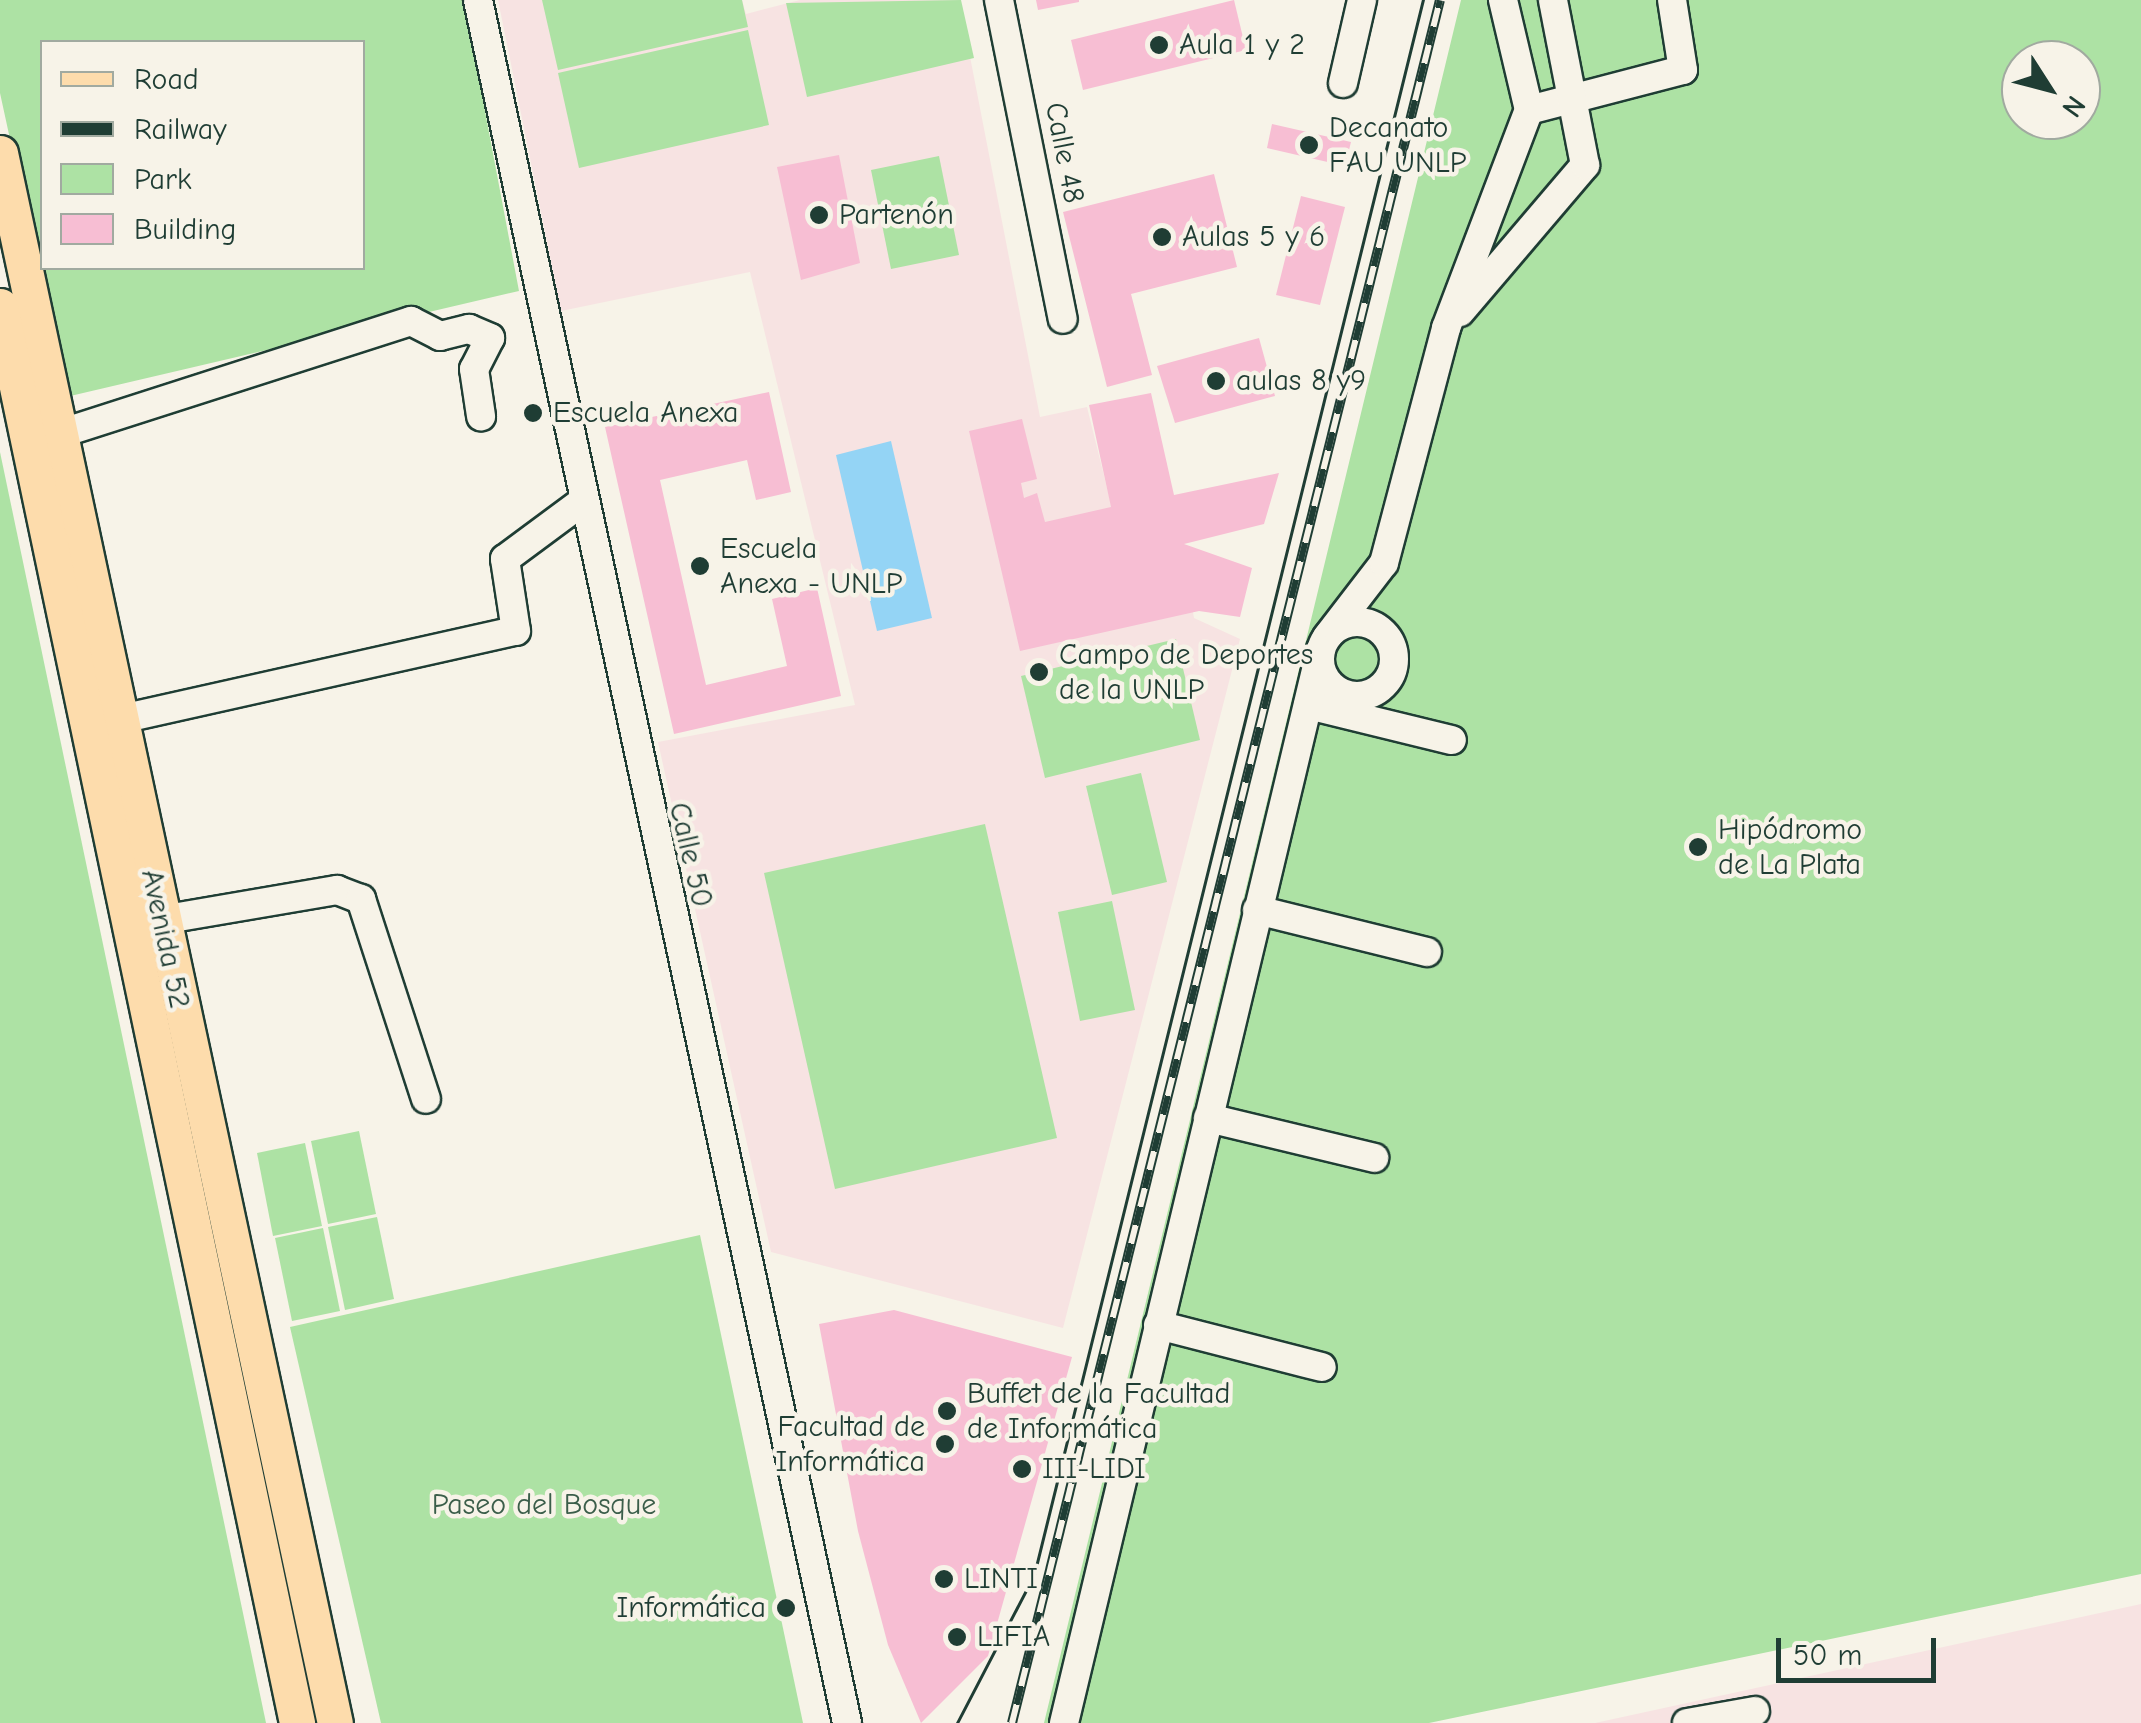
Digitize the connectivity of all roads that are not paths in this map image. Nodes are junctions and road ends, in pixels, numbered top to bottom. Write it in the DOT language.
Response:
graph roads {
  1 [pos="478,0"];
  2 [pos="999,0"];
  3 [pos="1362,0"];
  4 [pos="1503,0"];
  5 [pos="1553,0"];
  6 [pos="1672,0"];
  7 [pos="1343,83"];
  8 [pos="1573,98"];
  9 [pos="1529,110"];
  10 [pos="0,154"];
  11 [pos="0,306"];
  12 [pos="1063,319"];
  13 [pos="1446,328"];
  14 [pos="482,416"];
  15 [pos="59,434"];
  16 [pos="579,504"];
  17 [pos="1357,596"];
  18 [pos="1384,632"];
  19 [pos="1324,643"];
  20 [pos="1308,704"];
  21 [pos="106,722"];
  22 [pos="1452,740"];
  23 [pos="1257,910"];
  24 [pos="161,920"];
  25 [pos="1427,952"];
  26 [pos="426,1099"];
  27 [pos="1208,1118"];
  28 [pos="1374,1158"];
  29 [pos="1158,1325"];
  30 [pos="1322,1367"];
  31 [pos="1754,1711"];
  32 [pos="297,1723"];
  33 [pos="335,1723"];
  34 [pos="847,1723"];
  35 [pos="1064,1723"];
  36 [pos="1687,1723"];
  1 -- 16 [label="street, Calle 50"];
  2 -- 12 [label="street, Calle 48"];
  3 -- 7 [label="street"];
  4 -- 9 [label="street"];
  5 -- 8 [label="street"];
  6 -- 8 [label="street"];
  8 -- 9 [label="street"];
  8 -- 13 [label="street"];
  9 -- 13 [label="street"];
  10 -- 15 [label="main road, Avenida 52"];
  11 -- 21 [label="main road, Avenida 52"];
  13 -- 17 [label="street"];
  14 -- 15 [label="street"];
  15 -- 21 [label="main road, Avenida 52"];
  16 -- 21 [label="street"];
  16 -- 34 [label="street, Calle 50"];
  17 -- 18 [label="street"];
  17 -- 19 [label="street"];
  18 -- 19 [label="street"];
  18 -- 19 [label="street"];
  19 -- 20 [label="street"];
  20 -- 22 [label="street"];
  20 -- 23 [label="street"];
  21 -- 24 [label="main road, Avenida 52"];
  21 -- 32 [label="main road, Avenida 52"];
  23 -- 25 [label="street"];
  23 -- 27 [label="street"];
  24 -- 26 [label="street"];
  24 -- 33 [label="main road, Avenida 52"];
  27 -- 28 [label="street"];
  27 -- 29 [label="street"];
  29 -- 30 [label="street"];
  29 -- 35 [label="street"];
  31 -- 36 [label="street"];
}
